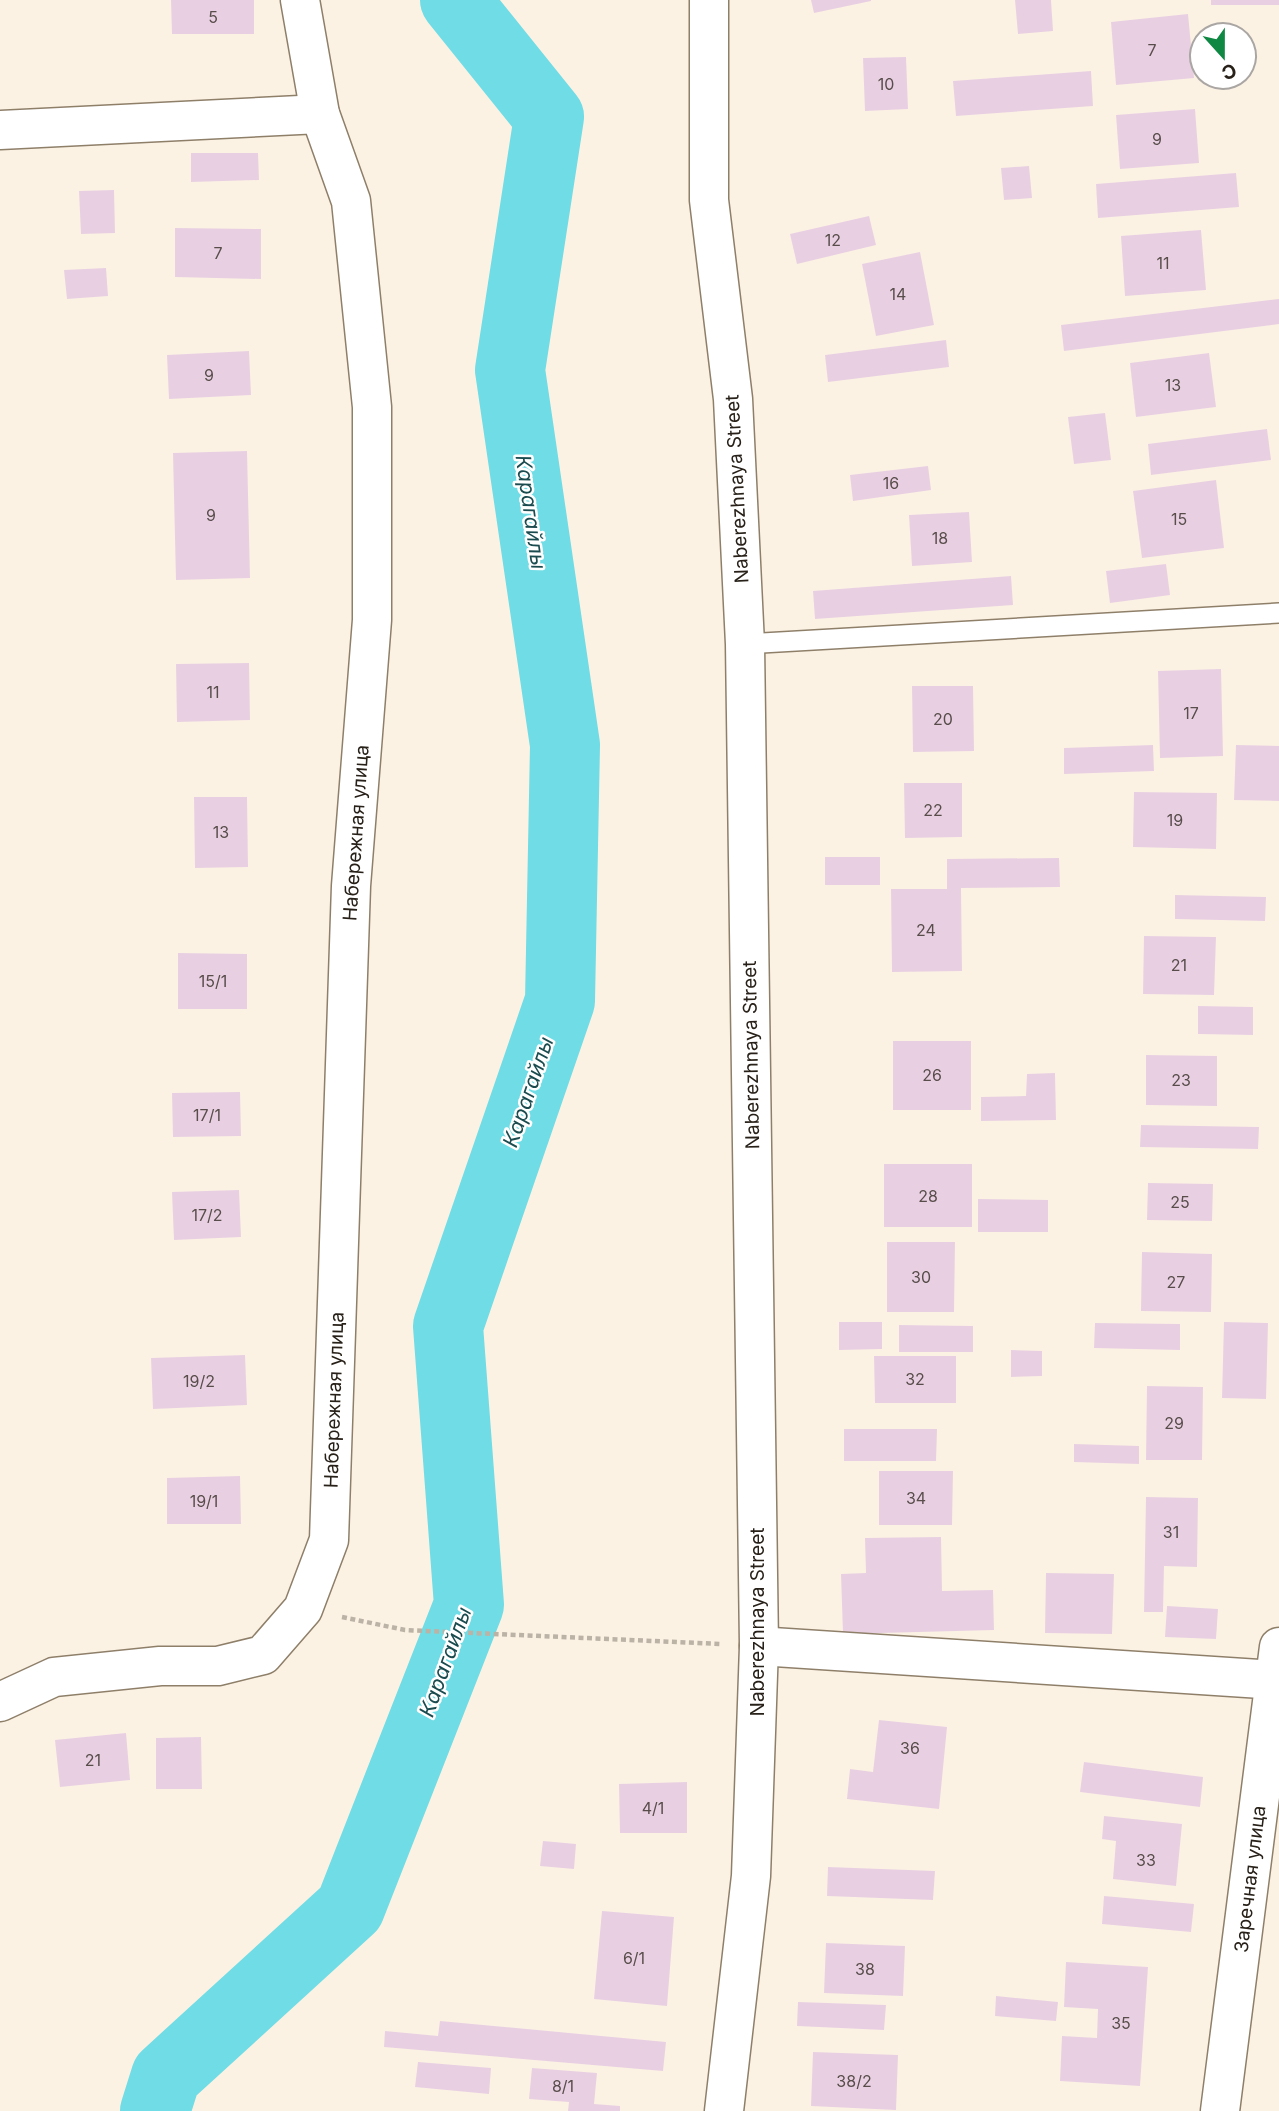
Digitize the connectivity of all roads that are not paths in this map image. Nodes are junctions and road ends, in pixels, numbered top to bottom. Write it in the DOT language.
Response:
graph roads {
  1 [pos="300,0"];
  2 [pos="709,0"];
  3 [pos="320,114"];
  4 [pos="0,130"];
  5 [pos="1279,613"];
  6 [pos="745,644"];
  7 [pos="759,1646"];
  8 [pos="1277,1663"];
  9 [pos="0,1702"];
  10 [pos="1272,1769"];
  11 [pos="724,2111"];
  12 [pos="1220,2111"];
  1 -- 3 [label="street, Набережная улица"];
  2 -- 6 [label="street, Naberezhnaya Street"];
  3 -- 4 [label="street"];
  3 -- 9 [label="street, Набережная улица"];
  5 -- 6 [label="lane"];
  6 -- 7 [label="street, Naberezhnaya Street"];
  7 -- 8 [label="street"];
  7 -- 11 [label="street, Naberezhnaya Street"];
  8 -- 10 [label="street, Заречная улица"];
  10 -- 12 [label="street, Заречная улица"];
}
